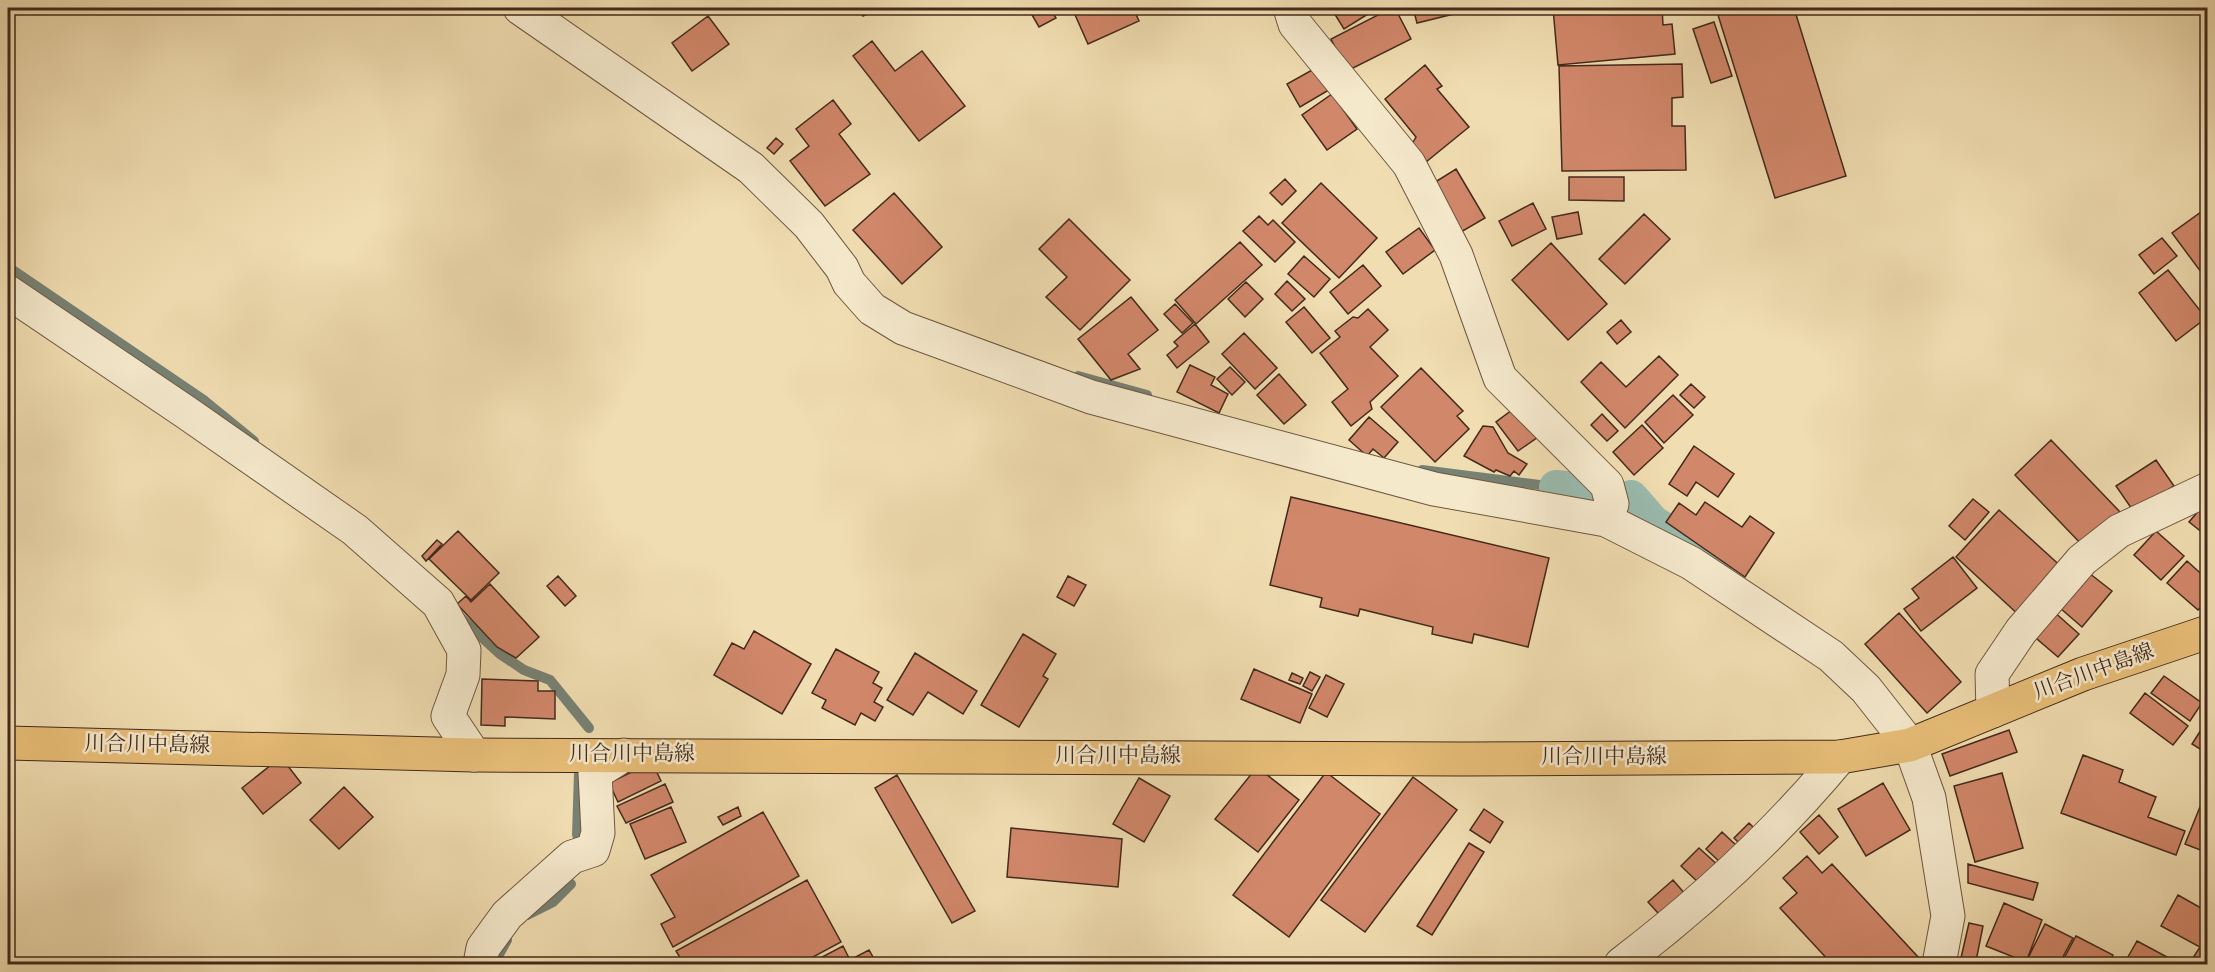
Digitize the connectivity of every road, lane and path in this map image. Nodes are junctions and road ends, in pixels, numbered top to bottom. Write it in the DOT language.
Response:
graph roads {
  1 [pos="520,8"];
  2 [pos="1290,8"];
  3 [pos="8,292"];
  4 [pos="2208,489"];
  5 [pos="1606,520"];
  6 [pos="2208,632"];
  7 [pos="1993,711"];
  8 [pos="8,743"];
  9 [pos="1910,745"];
  10 [pos="474,754"];
  11 [pos="624,755"];
  12 [pos="1840,757"];
  13 [pos="480,964"];
  14 [pos="1621,964"];
  15 [pos="1939,964"];
  1 -- 5 [label="street"];
  2 -- 5 [label="street"];
  3 -- 10 [label="street"];
  4 -- 7 [label="street"];
  5 -- 9 [label="street"];
  6 -- 7 [label="main road, 川合川中島線"];
  7 -- 9 [label="main road, 川合川中島線"];
  8 -- 10 [label="main road, 川合川中島線"];
  9 -- 12 [label="main road, 川合川中島線"];
  9 -- 15 [label="street"];
  10 -- 11 [label="main road, 川合川中島線"];
  11 -- 12 [label="main road, 川合川中島線"];
  11 -- 13 [label="street"];
  12 -- 14 [label="street"];
}
